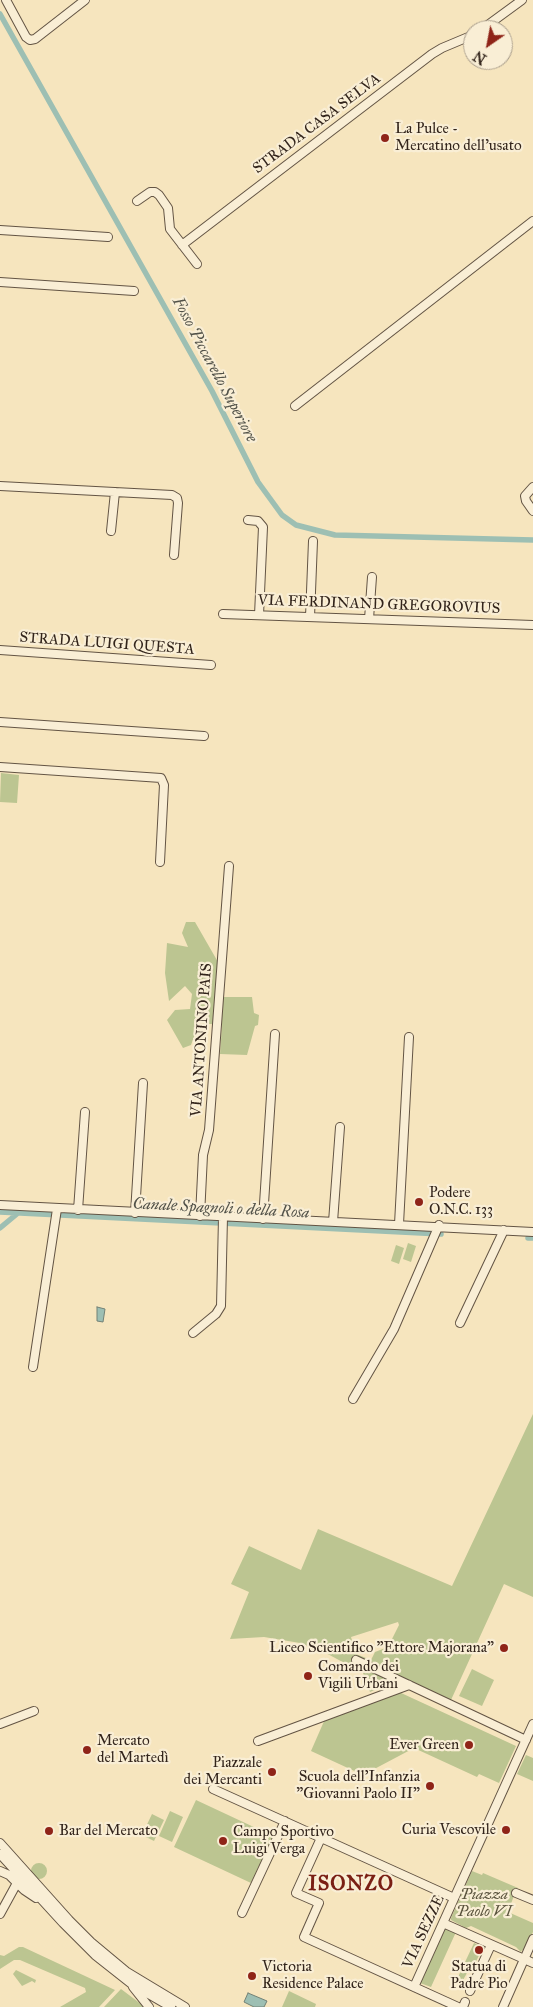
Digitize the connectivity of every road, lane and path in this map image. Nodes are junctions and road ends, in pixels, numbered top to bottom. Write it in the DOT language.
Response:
graph roads {
  1 [pos="6,0"];
  2 [pos="85,0"];
  3 [pos="522,0"];
  4 [pos="495,20"];
  5 [pos="463,39"];
  6 [pos="136,201"];
  7 [pos="533,221"];
  8 [pos="0,230"];
  9 [pos="108,237"];
  10 [pos="182,244"];
  11 [pos="197,264"];
  12 [pos="0,282"];
  13 [pos="134,291"];
  14 [pos="295,406"];
  15 [pos="0,486"];
  16 [pos="533,487"];
  17 [pos="115,492"];
  18 [pos="533,511"];
  19 [pos="248,520"];
  20 [pos="111,531"];
  21 [pos="314,541"];
  22 [pos="174,554"];
  23 [pos="372,577"];
  24 [pos="223,614"];
  25 [pos="259,615"];
  26 [pos="310,617"];
  27 [pos="369,619"];
  28 [pos="533,625"];
  29 [pos="0,650"];
  30 [pos="211,665"];
  31 [pos="0,722"];
  32 [pos="204,736"];
  33 [pos="0,767"];
  34 [pos="160,862"];
  35 [pos="229,866"];
  36 [pos="275,1034"];
  37 [pos="409,1036"];
  38 [pos="143,1083"];
  39 [pos="85,1112"];
  40 [pos="340,1127"];
  41 [pos="0,1205"];
  42 [pos="57,1208"];
  43 [pos="78,1210"];
  44 [pos="135,1212"];
  45 [pos="200,1216"];
  46 [pos="223,1217"];
  47 [pos="263,1219"];
  48 [pos="333,1222"];
  49 [pos="399,1224"];
  50 [pos="439,1226"];
  51 [pos="504,1230"];
  52 [pos="533,1232"];
  53 [pos="460,1323"];
  54 [pos="193,1333"];
  55 [pos="33,1367"];
  56 [pos="353,1399"];
  57 [pos="356,1660"];
  58 [pos="406,1684"];
  59 [pos="34,1711"];
  60 [pos="0,1724"];
  61 [pos="533,1724"];
  62 [pos="258,1741"];
  63 [pos="525,1742"];
  64 [pos="533,1748"];
  65 [pos="213,1789"];
  66 [pos="285,1821"];
  67 [pos="321,1838"];
  68 [pos="0,1843"];
  69 [pos="3,1855"];
  70 [pos="0,1871"];
  71 [pos="17,1883"];
  72 [pos="516,1893"];
  73 [pos="454,1898"];
  74 [pos="533,1900"];
  75 [pos="43,1902"];
  76 [pos="0,1914"];
  77 [pos="242,1914"];
  78 [pos="443,1923"];
  79 [pos="533,1939"];
  80 [pos="491,1944"];
  81 [pos="524,1959"];
  82 [pos="533,1963"];
  83 [pos="127,1980"];
  84 [pos="414,1987"];
  85 [pos="470,1991"];
  86 [pos="160,2002"];
  87 [pos="149,2007"];
  88 [pos="170,2007"];
  89 [pos="185,2007"];
  90 [pos="458,2007"];
  91 [pos="503,2007"];
  1 -- 2 [label="street"];
  3 -- 4 [label="street"];
  5 -- 10 [label="street, STRADA CASA SELVA"];
  6 -- 10 [label="street"];
  7 -- 14 [label="street"];
  8 -- 9 [label="street"];
  10 -- 11 [label="street"];
  12 -- 13 [label="street"];
  15 -- 17 [label="street"];
  16 -- 18 [label="street"];
  17 -- 20 [label="street"];
  17 -- 22 [label="street"];
  19 -- 25 [label="street"];
  21 -- 26 [label="street"];
  23 -- 27 [label="street"];
  24 -- 25 [label="street, VIA FERDINAND GREGOROVIUS"];
  25 -- 26 [label="street, VIA FERDINAND GREGOROVIUS"];
  26 -- 27 [label="street, VIA FERDINAND GREGOROVIUS"];
  27 -- 28 [label="street, VIA FERDINAND GREGOROVIUS"];
  29 -- 30 [label="street, STRADA LUIGI QUESTA"];
  31 -- 32 [label="street"];
  33 -- 34 [label="street"];
  35 -- 45 [label="street, VIA ANTONINO PAIS"];
  36 -- 47 [label="street"];
  37 -- 49 [label="street"];
  38 -- 44 [label="street"];
  39 -- 43 [label="street"];
  40 -- 48 [label="street"];
  41 -- 42 [label="street"];
  42 -- 43 [label="street"];
  42 -- 55 [label="street"];
  43 -- 44 [label="street"];
  44 -- 45 [label="street"];
  45 -- 46 [label="street"];
  46 -- 47 [label="street"];
  46 -- 54 [label="street"];
  47 -- 48 [label="street"];
  48 -- 49 [label="street"];
  49 -- 50 [label="street"];
  50 -- 51 [label="street"];
  50 -- 56 [label="street"];
  51 -- 52 [label="street"];
  51 -- 53 [label="street"];
  57 -- 58 [label="street"];
  58 -- 62 [label="street"];
  58 -- 63 [label="street"];
  59 -- 60 [label="street"];
  61 -- 63 [label="street, VIA SEZZE"];
  63 -- 64 [label="street"];
  63 -- 73 [label="street, VIA SEZZE"];
  65 -- 66 [label="street"];
  66 -- 67 [label="street"];
  66 -- 77 [label="street"];
  67 -- 73 [label="street"];
  67 -- 84 [label="street"];
  68 -- 69 [label="street"];
  69 -- 75 [label="street"];
  69 -- 86 [label="street"];
  70 -- 71 [label="street"];
  71 -- 75 [label="street"];
  71 -- 76 [label="street"];
  72 -- 74 [label="street"];
  73 -- 78 [label="street, VIA SEZZE"];
  75 -- 83 [label="street"];
  78 -- 80 [label="street"];
  78 -- 84 [label="street, VIA SEZZE"];
  79 -- 81 [label="street"];
  80 -- 81 [label="street"];
  80 -- 85 [label="street"];
  81 -- 82 [label="street"];
  81 -- 91 [label="street"];
  83 -- 86 [label="street"];
  83 -- 87 [label="street"];
  84 -- 90 [label="street"];
  86 -- 88 [label="street"];
  86 -- 89 [label="street"];
}
